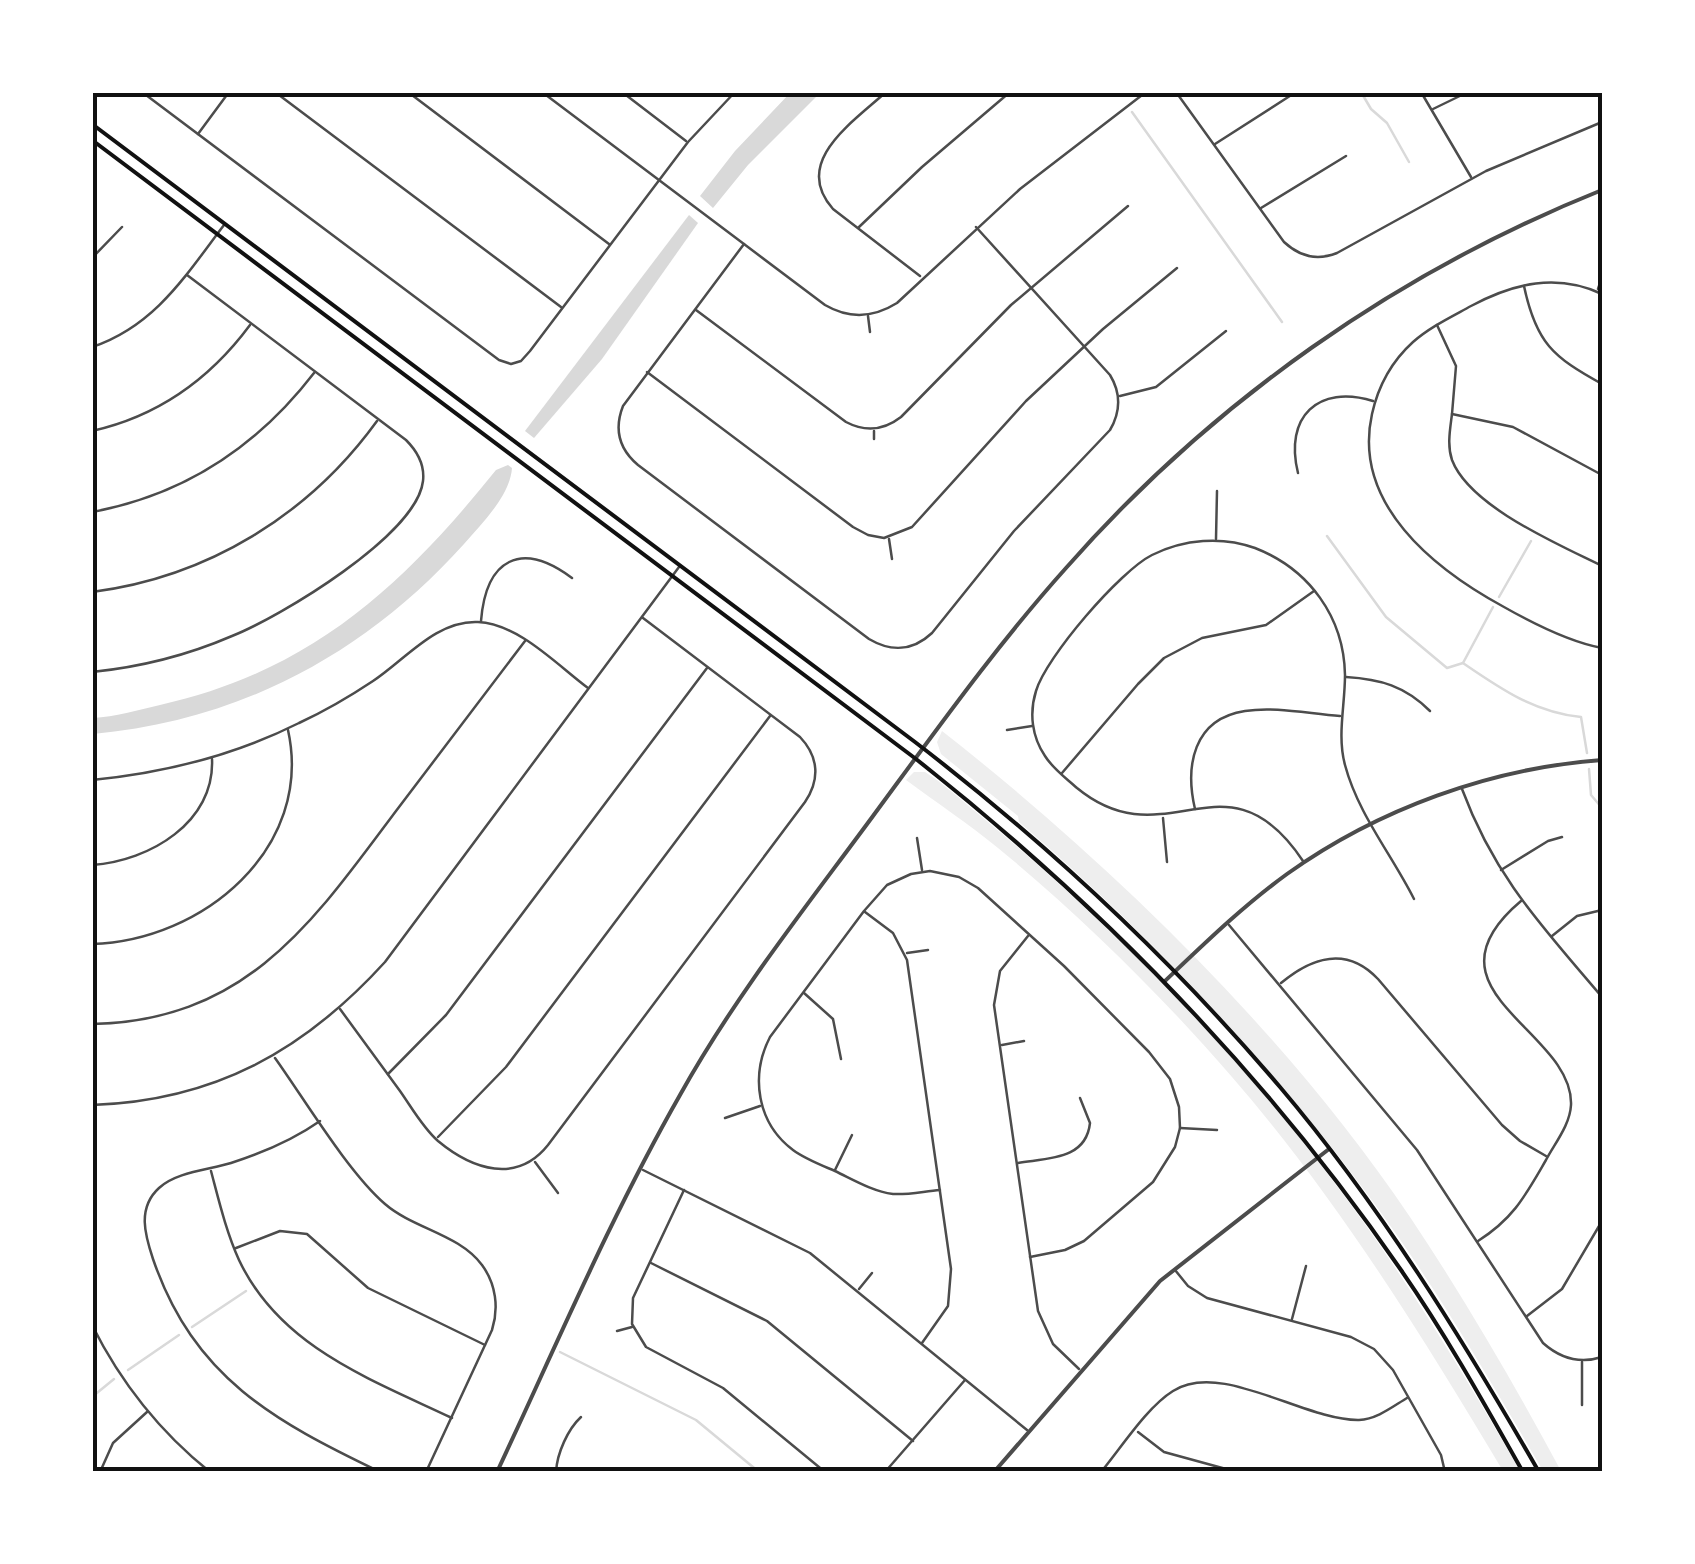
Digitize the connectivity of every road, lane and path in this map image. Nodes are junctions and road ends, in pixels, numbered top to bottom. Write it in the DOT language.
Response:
graph roads {
  1 [pos="142,92"];
  2 [pos="230,92"];
  3 [pos="275,92"];
  4 [pos="408,92"];
  5 [pos="542,92"];
  6 [pos="622,92"];
  7 [pos="735,92"];
  8 [pos="886,92"];
  9 [pos="1010,92"];
  10 [pos="1146,92"];
  11 [pos="1176,92"];
  12 [pos="1296,92"];
  13 [pos="1421,92"];
  14 [pos="1468,92"];
  15 [pos="1431,110"];
  16 [pos="1602,122"];
  17 [pos="92,124"];
  18 [pos="198,134"];
  19 [pos="92,140"];
  20 [pos="688,142"];
  21 [pos="1214,144"];
  22 [pos="1346,156"];
  23 [pos="1472,179"];
  24 [pos="659,180"];
  25 [pos="1602,190"];
  26 [pos="1128,206"];
  27 [pos="1260,209"];
  28 [pos="225,224"];
  29 [pos="122,227"];
  30 [pos="976,227"];
  31 [pos="858,228"];
  32 [pos="217,234"];
  33 [pos="610,244"];
  34 [pos="744,244"];
  35 [pos="92,258"];
  36 [pos="1177,268"];
  37 [pos="186,275"];
  38 [pos="1602,277"];
  39 [pos="923,278"];
  40 [pos="1524,285"];
  41 [pos="1031,287"];
  42 [pos="1597,291"];
  43 [pos="1602,294"];
  44 [pos="562,308"];
  45 [pos="695,309"];
  46 [pos="868,315"];
  47 [pos="251,324"];
  48 [pos="1437,325"];
  49 [pos="870,332"];
  50 [pos="1226,332"];
  51 [pos="1084,346"];
  52 [pos="92,347"];
  53 [pos="315,372"];
  54 [pos="647,372"];
  55 [pos="1602,384"];
  56 [pos="1118,396"];
  57 [pos="1375,402"];
  58 [pos="1452,414"];
  59 [pos="378,420"];
  60 [pos="874,429"];
  61 [pos="92,431"];
  62 [pos="874,440"];
  63 [pos="1298,473"];
  64 [pos="1602,475"];
  65 [pos="1216,491"];
  66 [pos="92,512"];
  67 [pos="889,537"];
  68 [pos="1216,540"];
  69 [pos="892,559"];
  70 [pos="681,566"];
  71 [pos="1602,566"];
  72 [pos="673,576"];
  73 [pos="572,578"];
  74 [pos="1316,590"];
  75 [pos="92,592"];
  76 [pos="643,618"];
  77 [pos="481,622"];
  78 [pos="525,640"];
  79 [pos="1602,648"];
  80 [pos="708,667"];
  81 [pos="92,672"];
  82 [pos="1345,677"];
  83 [pos="590,689"];
  84 [pos="1430,711"];
  85 [pos="771,715"];
  86 [pos="1342,716"];
  87 [pos="1033,726"];
  88 [pos="288,729"];
  89 [pos="1008,730"];
  90 [pos="924,749"];
  91 [pos="212,757"];
  92 [pos="916,759"];
  93 [pos="1602,760"];
  94 [pos="1061,774"];
  95 [pos="92,780"];
  96 [pos="1462,788"];
  97 [pos="1194,809"];
  98 [pos="1163,816"];
  99 [pos="1371,824"];
  100 [pos="1562,837"];
  101 [pos="917,838"];
  102 [pos="1167,862"];
  103 [pos="1304,862"];
  104 [pos="92,865"];
  105 [pos="1500,871"];
  106 [pos="922,872"];
  107 [pos="1414,900"];
  108 [pos="1521,901"];
  109 [pos="1602,910"];
  110 [pos="864,911"];
  111 [pos="1227,923"];
  112 [pos="1030,934"];
  113 [pos="1551,936"];
  114 [pos="92,944"];
  115 [pos="928,950"];
  116 [pos="905,953"];
  117 [pos="1175,971"];
  118 [pos="1165,980"];
  119 [pos="1279,984"];
  120 [pos="803,992"];
  121 [pos="1602,997"];
  122 [pos="340,1008"];
  123 [pos="92,1024"];
  124 [pos="1024,1042"];
  125 [pos="1000,1045"];
  126 [pos="274,1056"];
  127 [pos="841,1059"];
  128 [pos="388,1074"];
  129 [pos="1080,1098"];
  130 [pos="92,1105"];
  131 [pos="762,1106"];
  132 [pos="725,1118"];
  133 [pos="320,1121"];
  134 [pos="1180,1128"];
  135 [pos="1218,1130"];
  136 [pos="852,1135"];
  137 [pos="436,1139"];
  138 [pos="1329,1150"];
  139 [pos="1319,1157"];
  140 [pos="1548,1157"];
  141 [pos="534,1161"];
  142 [pos="1017,1163"];
  143 [pos="641,1169"];
  144 [pos="210,1170"];
  145 [pos="835,1171"];
  146 [pos="684,1190"];
  147 [pos="940,1190"];
  148 [pos="558,1193"];
  149 [pos="1602,1221"];
  150 [pos="1478,1242"];
  151 [pos="234,1249"];
  152 [pos="1030,1257"];
  153 [pos="650,1263"];
  154 [pos="1306,1266"];
  155 [pos="1174,1269"];
  156 [pos="872,1273"];
  157 [pos="858,1290"];
  158 [pos="1526,1317"];
  159 [pos="1291,1320"];
  160 [pos="92,1325"];
  161 [pos="633,1327"];
  162 [pos="617,1332"];
  163 [pos="95,1337"];
  164 [pos="922,1343"];
  165 [pos="486,1346"];
  166 [pos="1602,1357"];
  167 [pos="1582,1361"];
  168 [pos="1081,1370"];
  169 [pos="966,1379"];
  170 [pos="1408,1398"];
  171 [pos="1582,1406"];
  172 [pos="148,1412"];
  173 [pos="581,1417"];
  174 [pos="452,1418"];
  175 [pos="1028,1431"];
  176 [pos="1136,1431"];
  177 [pos="913,1441"];
  178 [pos="100,1472"];
  179 [pos="210,1472"];
  180 [pos="380,1472"];
  181 [pos="426,1472"];
  182 [pos="497,1472"];
  183 [pos="556,1472"];
  184 [pos="825,1472"];
  185 [pos="885,1472"];
  186 [pos="994,1472"];
  187 [pos="1101,1472"];
  188 [pos="1237,1472"];
  189 [pos="1446,1472"];
  190 [pos="1523,1472"];
  191 [pos="1539,1472"];
  1 -- 18 [label="street"];
  2 -- 18 [label="street"];
  3 -- 44 [label="street"];
  4 -- 33 [label="street"];
  5 -- 24 [label="street"];
  6 -- 20 [label="street"];
  7 -- 20 [label="street"];
  8 -- 31 [label="street"];
  9 -- 31 [label="street"];
  10 -- 30 [label="street"];
  11 -- 21 [label="street"];
  12 -- 21 [label="street"];
  13 -- 15 [label="street"];
  14 -- 15 [label="street"];
  15 -- 23 [label="street"];
  16 -- 23 [label="street"];
  17 -- 28 [label="main road"];
  18 -- 44 [label="street"];
  19 -- 32 [label="main road"];
  20 -- 24 [label="street"];
  21 -- 27 [label="street"];
  22 -- 27 [label="street"];
  23 -- 27 [label="street"];
  24 -- 33 [label="street"];
  24 -- 34 [label="street"];
  25 -- 90 [label="street"];
  26 -- 41 [label="street"];
  28 -- 32 [label="street"];
  28 -- 70 [label="main road"];
  29 -- 35 [label="street"];
  30 -- 39 [label="street"];
  30 -- 41 [label="street"];
  31 -- 39 [label="street"];
  32 -- 37 [label="street"];
  32 -- 72 [label="main road"];
  33 -- 44 [label="street"];
  34 -- 45 [label="street"];
  34 -- 46 [label="street"];
  36 -- 51 [label="street"];
  37 -- 47 [label="street"];
  37 -- 52 [label="street"];
  38 -- 42 [label="street"];
  39 -- 46 [label="street"];
  40 -- 42 [label="street"];
  40 -- 48 [label="street"];
  40 -- 55 [label="street"];
  41 -- 51 [label="street"];
  41 -- 60 [label="street"];
  42 -- 43 [label="street"];
  45 -- 54 [label="street"];
  45 -- 60 [label="street"];
  46 -- 49 [label="street"];
  47 -- 53 [label="street"];
  47 -- 61 [label="street"];
  48 -- 57 [label="street"];
  48 -- 58 [label="street"];
  50 -- 56 [label="street"];
  51 -- 56 [label="street"];
  51 -- 67 [label="street"];
  53 -- 59 [label="street"];
  53 -- 66 [label="street"];
  54 -- 56 [label="street"];
  54 -- 67 [label="street"];
  57 -- 63 [label="street"];
  57 -- 79 [label="street"];
  58 -- 64 [label="street"];
  58 -- 71 [label="street"];
  59 -- 75 [label="street"];
  59 -- 81 [label="street"];
  60 -- 62 [label="street"];
  65 -- 68 [label="street"];
  67 -- 69 [label="street"];
  68 -- 74 [label="street"];
  68 -- 87 [label="street"];
  70 -- 72 [label="street"];
  70 -- 90 [label="main road"];
  72 -- 76 [label="street"];
  72 -- 92 [label="main road"];
  73 -- 77 [label="street"];
  74 -- 82 [label="street"];
  74 -- 94 [label="street"];
  76 -- 80 [label="street"];
  76 -- 83 [label="street"];
  77 -- 78 [label="street"];
  77 -- 88 [label="street"];
  78 -- 83 [label="street"];
  78 -- 123 [label="street"];
  80 -- 85 [label="street"];
  80 -- 128 [label="street"];
  82 -- 84 [label="street"];
  82 -- 86 [label="street"];
  83 -- 122 [label="street"];
  85 -- 137 [label="street"];
  85 -- 141 [label="street"];
  86 -- 97 [label="street"];
  86 -- 99 [label="street"];
  87 -- 89 [label="street"];
  87 -- 94 [label="street"];
  88 -- 91 [label="street"];
  88 -- 114 [label="street"];
  90 -- 92 [label="street"];
  90 -- 117 [label="main road"];
  91 -- 95 [label="street"];
  91 -- 104 [label="street"];
  92 -- 118 [label="main road"];
  92 -- 143 [label="street"];
  93 -- 96 [label="street"];
  94 -- 98 [label="street"];
  96 -- 99 [label="street"];
  96 -- 105 [label="street"];
  97 -- 98 [label="street"];
  97 -- 103 [label="street"];
  98 -- 102 [label="street"];
  99 -- 103 [label="street"];
  99 -- 107 [label="street"];
  100 -- 105 [label="street"];
  101 -- 106 [label="street"];
  103 -- 111 [label="street"];
  105 -- 108 [label="street"];
  106 -- 110 [label="street"];
  106 -- 112 [label="street"];
  108 -- 113 [label="street"];
  108 -- 140 [label="street"];
  109 -- 113 [label="street"];
  110 -- 116 [label="street"];
  110 -- 120 [label="street"];
  111 -- 117 [label="street"];
  111 -- 119 [label="street"];
  112 -- 125 [label="street"];
  112 -- 134 [label="street"];
  113 -- 121 [label="street"];
  115 -- 116 [label="street"];
  116 -- 147 [label="street"];
  117 -- 118 [label="street"];
  117 -- 138 [label="main road"];
  118 -- 139 [label="main road"];
  119 -- 140 [label="street"];
  119 -- 150 [label="street"];
  120 -- 127 [label="street"];
  120 -- 131 [label="street"];
  122 -- 126 [label="street"];
  122 -- 128 [label="street"];
  124 -- 125 [label="street"];
  125 -- 142 [label="street"];
  126 -- 130 [label="street"];
  126 -- 133 [label="street"];
  128 -- 137 [label="street"];
  129 -- 142 [label="street"];
  131 -- 132 [label="street"];
  131 -- 145 [label="street"];
  133 -- 144 [label="street"];
  133 -- 165 [label="street"];
  134 -- 135 [label="street"];
  134 -- 152 [label="street"];
  136 -- 145 [label="street"];
  137 -- 141 [label="street"];
  138 -- 139 [label="street"];
  138 -- 191 [label="main road"];
  139 -- 155 [label="street"];
  139 -- 190 [label="main road"];
  140 -- 150 [label="street"];
  141 -- 148 [label="street"];
  142 -- 152 [label="street"];
  143 -- 146 [label="street"];
  143 -- 182 [label="street"];
  144 -- 151 [label="street"];
  144 -- 180 [label="street"];
  145 -- 147 [label="street"];
  146 -- 153 [label="street"];
  146 -- 157 [label="street"];
  147 -- 164 [label="street"];
  149 -- 158 [label="street"];
  150 -- 158 [label="street"];
  151 -- 165 [label="street"];
  151 -- 174 [label="street"];
  152 -- 168 [label="street"];
  153 -- 161 [label="street"];
  153 -- 177 [label="street"];
  154 -- 159 [label="street"];
  155 -- 159 [label="street"];
  155 -- 168 [label="street"];
  156 -- 157 [label="street"];
  157 -- 164 [label="street"];
  158 -- 167 [label="street"];
  159 -- 170 [label="street"];
  160 -- 163 [label="street"];
  161 -- 162 [label="street"];
  161 -- 184 [label="street"];
  163 -- 172 [label="street"];
  164 -- 169 [label="street"];
  165 -- 174 [label="street"];
  166 -- 167 [label="street"];
  167 -- 171 [label="street"];
  168 -- 175 [label="street"];
  169 -- 175 [label="street"];
  169 -- 177 [label="street"];
  170 -- 176 [label="street"];
  170 -- 189 [label="street"];
  172 -- 178 [label="street"];
  172 -- 179 [label="street"];
  173 -- 183 [label="street"];
  174 -- 181 [label="street"];
  175 -- 186 [label="street"];
  176 -- 187 [label="street"];
  176 -- 188 [label="street"];
  177 -- 185 [label="street"];
}
